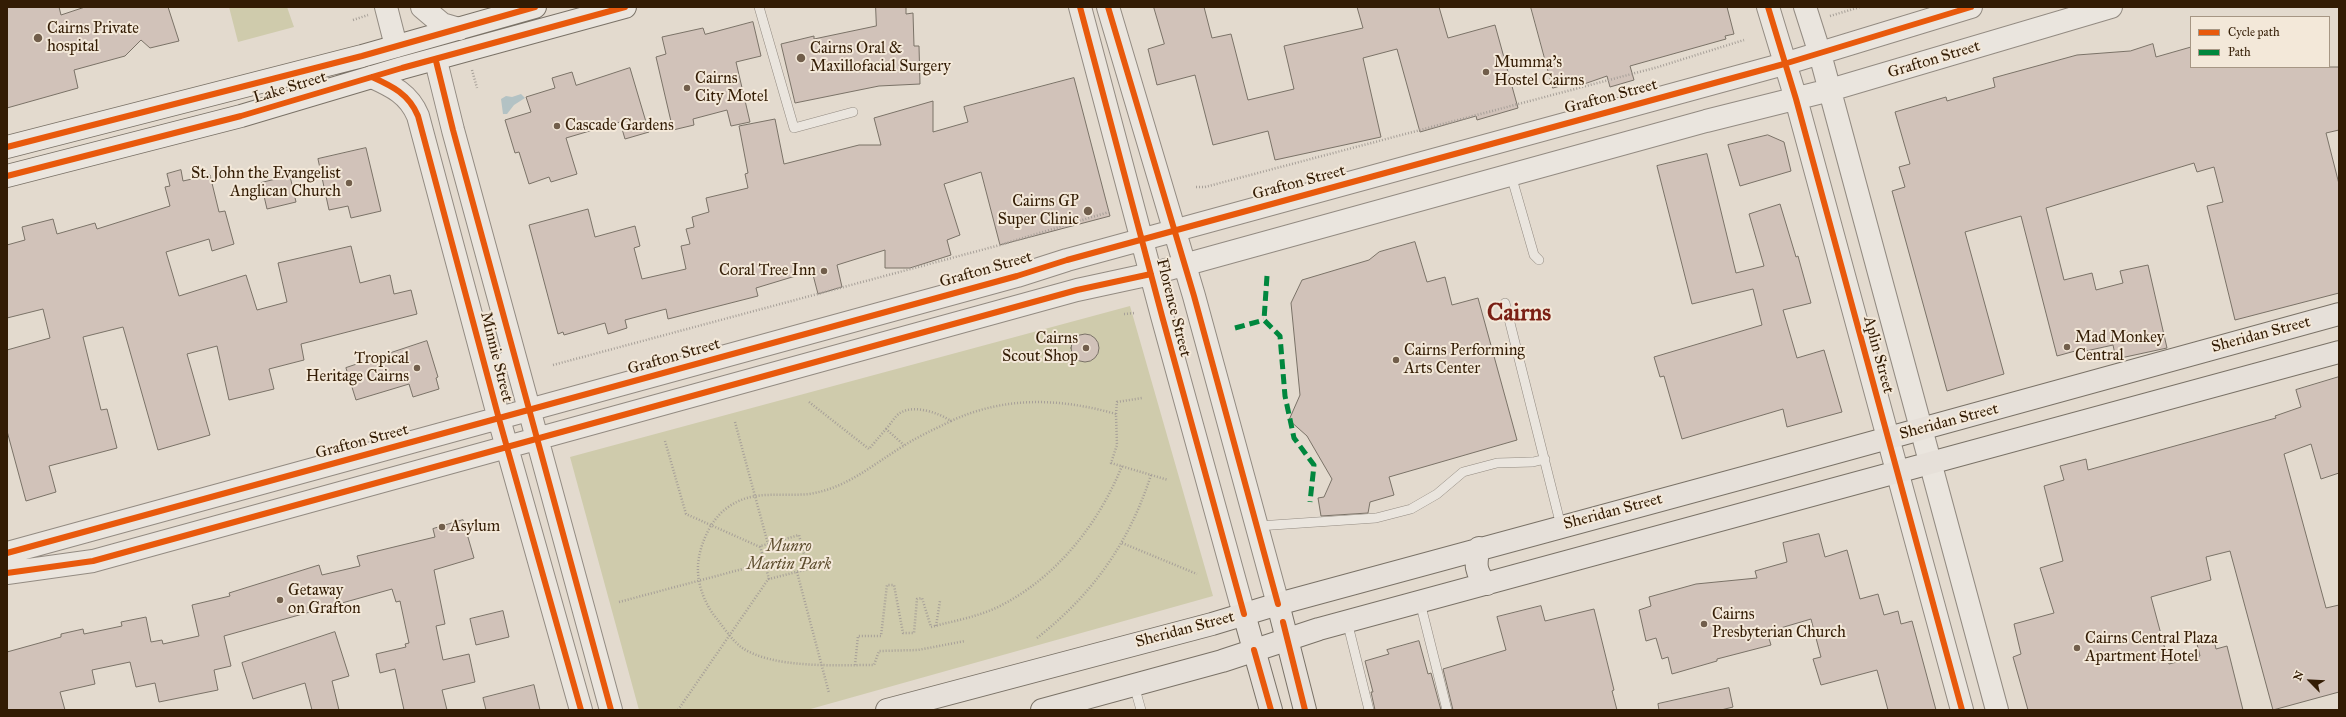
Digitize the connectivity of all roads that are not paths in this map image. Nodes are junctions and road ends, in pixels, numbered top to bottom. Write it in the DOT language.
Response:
graph roads {
  1 [pos="386,7"];
  2 [pos="422,7"];
  3 [pos="535,7"];
  4 [pos="625,7"];
  5 [pos="759,7"];
  6 [pos="1080,7"];
  7 [pos="1108,7"];
  8 [pos="1768,7"];
  9 [pos="1806,7"];
  10 [pos="1971,7"];
  11 [pos="2111,7"];
  12 [pos="459,29"];
  13 [pos="396,46"];
  14 [pos="1820,54"];
  15 [pos="436,60"];
  16 [pos="1784,64"];
  17 [pos="372,77"];
  18 [pos="266,79"];
  19 [pos="1695,87"];
  20 [pos="1830,90"];
  21 [pos="1796,99"];
  22 [pos="269,108"];
  23 [pos="853,112"];
  24 [pos="1706,121"];
  25 [pos="453,130"];
  26 [pos="424,139"];
  27 [pos="7,147"];
  28 [pos="1511,175"];
  29 [pos="7,176"];
  30 [pos="1308,194"];
  31 [pos="1313,228"];
  32 [pos="1175,232"];
  33 [pos="1143,240"];
  34 [pos="1067,260"];
  35 [pos="1539,260"];
  36 [pos="1185,264"];
  37 [pos="1151,274"];
  38 [pos="1077,290"];
  39 [pos="1505,303"];
  40 [pos="2339,314"];
  41 [pos="514,350"];
  42 [pos="2339,352"];
  43 [pos="485,360"];
  44 [pos="641,380"];
  45 [pos="2011,405"];
  46 [pos="654,407"];
  47 [pos="530,410"];
  48 [pos="499,419"];
  49 [pos="1921,429"];
  50 [pos="1888,438"];
  51 [pos="538,439"];
  52 [pos="2021,439"];
  53 [pos="507,447"];
  54 [pos="369,454"];
  55 [pos="1544,459"];
  56 [pos="1932,464"];
  57 [pos="1772,470"];
  58 [pos="1897,473"];
  59 [pos="378,483"];
  60 [pos="555,499"];
  61 [pos="1780,504"];
  62 [pos="524,506"];
  63 [pos="1258,526"];
  64 [pos="1562,526"];
  65 [pos="78,535"];
  66 [pos="1479,548"];
  67 [pos="7,553"];
  68 [pos="89,561"];
  69 [pos="7,572"];
  70 [pos="1487,584"];
  71 [pos="1420,602"];
  72 [pos="1278,604"];
  73 [pos="1244,614"];
  74 [pos="1347,621"];
  75 [pos="1286,638"];
  76 [pos="1254,650"];
  77 [pos="1134,685"];
  78 [pos="1088,704"];
  79 [pos="582,710"];
  80 [pos="611,710"];
  81 [pos="887,710"];
  82 [pos="1042,710"];
  83 [pos="1141,710"];
  84 [pos="1271,710"];
  85 [pos="1305,710"];
  86 [pos="1369,710"];
  87 [pos="1447,710"];
  88 [pos="1962,710"];
  89 [pos="1997,710"];
  1 -- 13 [label="street"];
  2 -- 12 [label="street"];
  3 -- 12 [label="street, Lake Street"];
  4 -- 15 [label="street, Lake Street"];
  5 -- 23 [label="lane"];
  6 -- 33 [label="street, Florence Street"];
  7 -- 32 [label="street, Florence Street"];
  8 -- 16 [label="street, Aplin Street"];
  9 -- 14 [label="street, Aplin Street"];
  10 -- 14 [label="street, Grafton Street"];
  11 -- 20 [label="street, Grafton Street"];
  12 -- 13 [label="street, Lake Street"];
  13 -- 15 [label="street"];
  13 -- 18 [label="street, Lake Street"];
  14 -- 16 [label="street, Grafton Street"];
  14 -- 20 [label="street, Aplin Street"];
  15 -- 17 [label="street, Lake Street"];
  15 -- 25 [label="street, Minnie Street"];
  16 -- 19 [label="street, Grafton Street"];
  16 -- 21 [label="street, Aplin Street"];
  17 -- 22 [label="street, Lake Street"];
  17 -- 26 [label="street, Minnie Street"];
  18 -- 22 [label="street"];
  18 -- 27 [label="street, Lake Street"];
  19 -- 24 [label="street"];
  19 -- 30 [label="street, Grafton Street"];
  20 -- 21 [label="street, Grafton Street"];
  20 -- 49 [label="street, Aplin Street"];
  21 -- 24 [label="street, Grafton Street"];
  21 -- 50 [label="street, Aplin Street"];
  22 -- 29 [label="street, Lake Street"];
  24 -- 28 [label="street, Grafton Street"];
  25 -- 26 [label="street"];
  25 -- 41 [label="street, Minnie Street"];
  26 -- 43 [label="street, Minnie Street"];
  28 -- 31 [label="street, Grafton Street"];
  28 -- 35 [label="lane"];
  30 -- 31 [label="street"];
  30 -- 32 [label="street, Grafton Street"];
  31 -- 36 [label="street, Grafton Street"];
  32 -- 33 [label="street, Grafton Street"];
  32 -- 36 [label="street, Florence Street"];
  33 -- 34 [label="street, Grafton Street"];
  33 -- 37 [label="street, Florence Street"];
  34 -- 38 [label="street"];
  34 -- 44 [label="street, Grafton Street"];
  36 -- 37 [label="street, Grafton Street"];
  36 -- 63 [label="street, Florence Street"];
  37 -- 38 [label="street, Grafton Street"];
  37 -- 73 [label="street, Florence Street"];
  38 -- 46 [label="street, Grafton Street"];
  39 -- 55 [label="lane"];
  40 -- 45 [label="main road, Sheridan Street"];
  41 -- 43 [label="lane"];
  41 -- 47 [label="street, Minnie Street"];
  42 -- 52 [label="main road"];
  43 -- 48 [label="street, Minnie Street"];
  44 -- 46 [label="street"];
  44 -- 47 [label="street, Grafton Street"];
  45 -- 49 [label="main road, Sheridan Street"];
  45 -- 52 [label="main road"];
  46 -- 51 [label="street, Grafton Street"];
  47 -- 48 [label="street, Grafton Street"];
  47 -- 51 [label="street, Minnie Street"];
  48 -- 53 [label="street, Minnie Street"];
  48 -- 54 [label="street, Grafton Street"];
  49 -- 50 [label="main road, Sheridan Street"];
  49 -- 56 [label="street, Aplin Street"];
  50 -- 57 [label="main road, Sheridan Street"];
  50 -- 58 [label="street, Aplin Street"];
  51 -- 53 [label="street, Grafton Street"];
  51 -- 60 [label="street, Minnie Street"];
  52 -- 56 [label="main road"];
  53 -- 59 [label="street, Grafton Street"];
  53 -- 62 [label="street, Minnie Street"];
  54 -- 59 [label="street"];
  54 -- 65 [label="street, Grafton Street"];
  55 -- 63 [label="lane"];
  55 -- 64 [label="lane"];
  56 -- 58 [label="main road"];
  56 -- 89 [label="street, Aplin Street"];
  57 -- 61 [label="main road"];
  57 -- 64 [label="main road, Sheridan Street"];
  58 -- 61 [label="main road"];
  58 -- 88 [label="street, Aplin Street"];
  59 -- 68 [label="street, Grafton Street"];
  60 -- 62 [label="street"];
  60 -- 80 [label="street, Minnie Street"];
  61 -- 70 [label="main road"];
  62 -- 79 [label="street, Minnie Street"];
  63 -- 72 [label="street, Florence Street"];
  64 -- 66 [label="main road, Sheridan Street"];
  65 -- 67 [label="street, Grafton Street"];
  65 -- 68 [label="street"];
  66 -- 70 [label="main road"];
  66 -- 72 [label="main road, Sheridan Street"];
  68 -- 69 [label="street, Grafton Street"];
  70 -- 71 [label="main road"];
  71 -- 74 [label="main road"];
  71 -- 87 [label="lane"];
  72 -- 73 [label="main road, Sheridan Street"];
  72 -- 75 [label="main road, Florence Street"];
  73 -- 76 [label="main road, Florence Street"];
  73 -- 81 [label="main road, Sheridan Street"];
  74 -- 75 [label="main road"];
  74 -- 86 [label="lane"];
  75 -- 76 [label="main road"];
  75 -- 85 [label="main road, Florence Street"];
  76 -- 77 [label="main road"];
  76 -- 84 [label="main road, Florence Street"];
  77 -- 78 [label="main road"];
  77 -- 83 [label="lane"];
  78 -- 82 [label="main road"];
}
